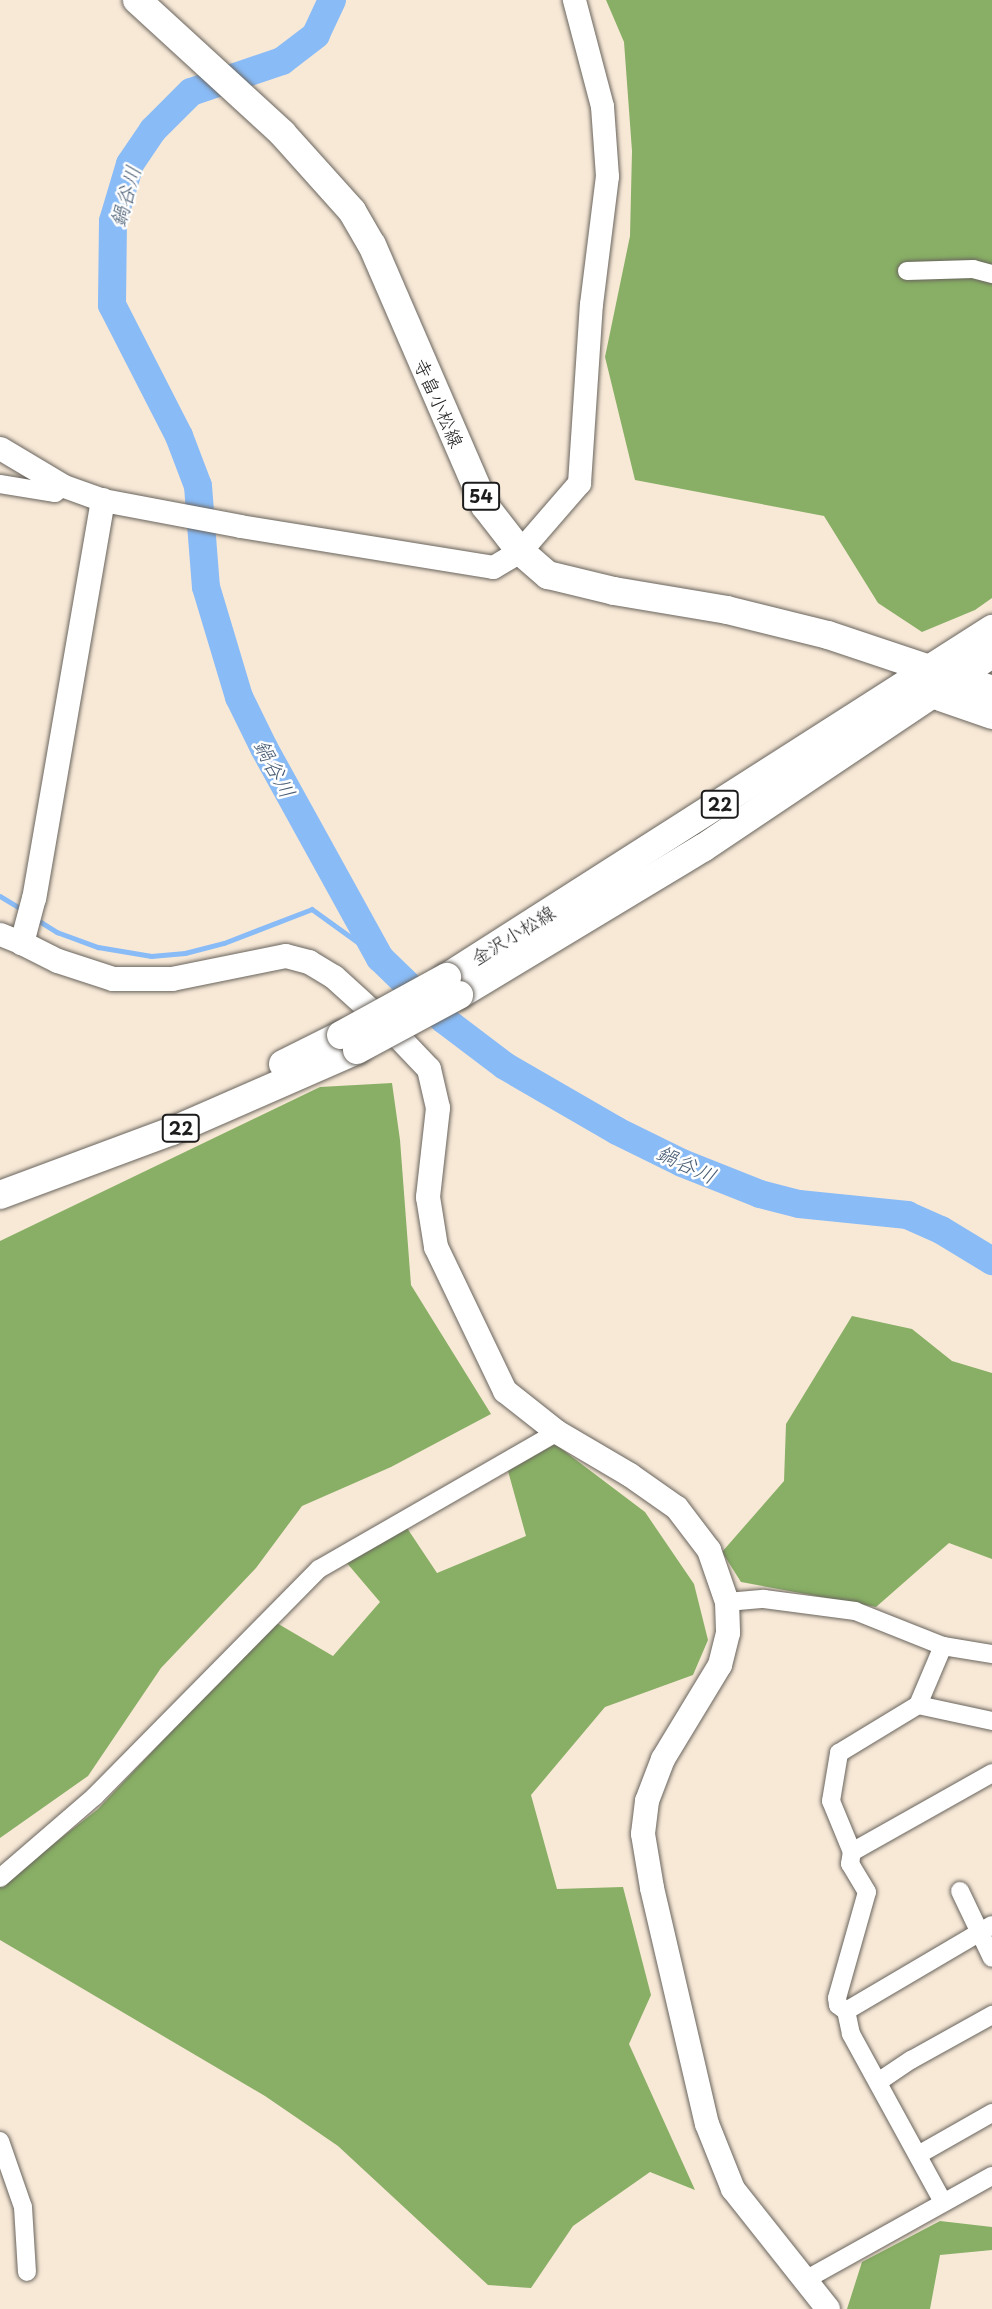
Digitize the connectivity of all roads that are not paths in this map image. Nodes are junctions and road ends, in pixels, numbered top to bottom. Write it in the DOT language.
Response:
graph roads {
  1 [pos="137,0"];
  2 [pos="574,0"];
  3 [pos="907,271"];
  4 [pos="992,274"];
  5 [pos="0,448"];
  6 [pos="0,484"];
  7 [pos="64,486"];
  8 [pos="103,500"];
  9 [pos="520,551"];
  10 [pos="992,629"];
  11 [pos="992,654"];
  12 [pos="935,680"];
  13 [pos="992,690"];
  14 [pos="992,715"];
  15 [pos="16,936"];
  16 [pos="349,1042"];
  17 [pos="0,1175"];
  18 [pos="0,1195"];
  19 [pos="557,1432"];
  20 [pos="727,1602"];
  21 [pos="943,1646"];
  22 [pos="992,1654"];
  23 [pos="918,1705"];
  24 [pos="992,1721"];
  25 [pos="992,1773"];
  26 [pos="852,1852"];
  27 [pos="0,1878"];
  28 [pos="960,1891"];
  29 [pos="985,1928"];
  30 [pos="992,1958"];
  31 [pos="846,2011"];
  32 [pos="992,2015"];
  33 [pos="878,2082"];
  34 [pos="992,2113"];
  35 [pos="0,2141"];
  36 [pos="918,2155"];
  37 [pos="992,2176"];
  38 [pos="943,2202"];
  39 [pos="27,2272"];
  40 [pos="805,2280"];
  41 [pos="828,2309"];
  1 -- 9 [label="main road, 寺畠小松線 / 54"];
  2 -- 9 [label="street"];
  3 -- 4 [label="street"];
  5 -- 7 [label="street"];
  6 -- 7 [label="street"];
  7 -- 8 [label="street"];
  8 -- 9 [label="street"];
  8 -- 15 [label="main road"];
  9 -- 12 [label="main road, 寺畠小松線 / 54"];
  10 -- 12 [label="main road, 金沢小松線 / 22"];
  11 -- 12 [label="main road, 金沢小松線 / 22"];
  12 -- 13 [label="main road, 寺畠小松線 / 54"];
  12 -- 14 [label="main road, 寺畠小松線 / 54"];
  12 -- 16 [label="main road, 金沢小松線 / 22, bridge"];
  15 -- 19 [label="main road"];
  16 -- 17 [label="main road, 金沢小松線 / 22"];
  16 -- 18 [label="main road, 金沢小松線 / 22"];
  19 -- 20 [label="main road"];
  19 -- 27 [label="street"];
  20 -- 21 [label="street"];
  20 -- 40 [label="main road"];
  21 -- 22 [label="street"];
  21 -- 23 [label="street"];
  23 -- 24 [label="street"];
  23 -- 26 [label="street"];
  25 -- 26 [label="street"];
  26 -- 31 [label="street"];
  28 -- 29 [label="street"];
  29 -- 30 [label="street"];
  29 -- 31 [label="street"];
  31 -- 33 [label="street"];
  32 -- 33 [label="street"];
  33 -- 36 [label="street"];
  34 -- 36 [label="street"];
  35 -- 39 [label="street"];
  36 -- 38 [label="street"];
  37 -- 38 [label="street"];
  38 -- 40 [label="street"];
  40 -- 41 [label="main road"];
}
